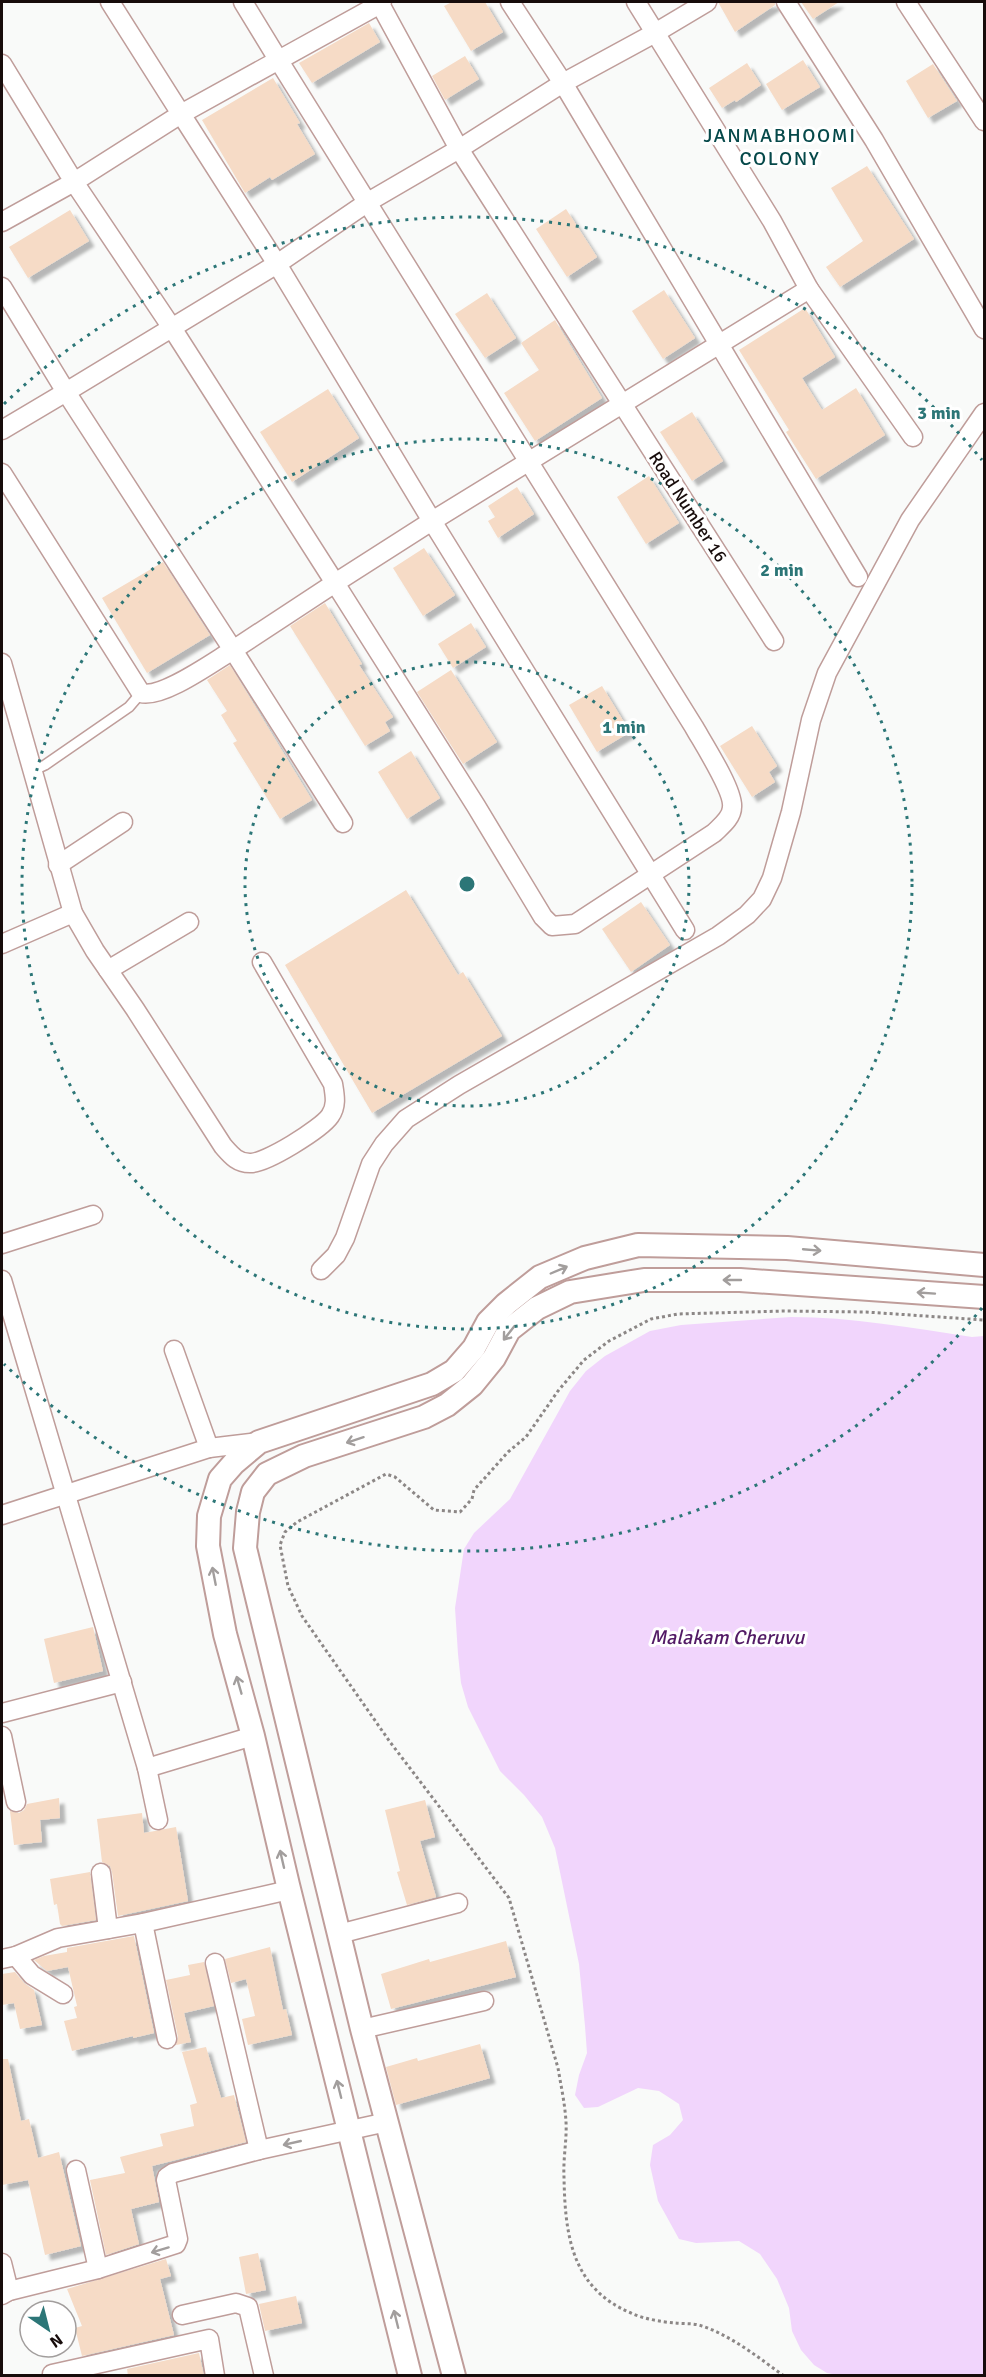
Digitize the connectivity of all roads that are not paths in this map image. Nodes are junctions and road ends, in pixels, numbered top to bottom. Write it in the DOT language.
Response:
graph roads {
  1 [pos="110,2"];
  2 [pos="243,2"];
  3 [pos="510,2"];
  4 [pos="636,2"];
  5 [pos="707,2"];
  6 [pos="786,2"];
  7 [pos="906,2"];
  8 [pos="381,3"];
  9 [pos="655,33"];
  10 [pos="279,61"];
  11 [pos="2,64"];
  12 [pos="563,83"];
  13 [pos="181,114"];
  14 [pos="984,121"];
  15 [pos="459,149"];
  16 [pos="74,182"];
  17 [pos="368,202"];
  18 [pos="2,222"];
  19 [pos="277,264"];
  20 [pos="2,287"];
  21 [pos="809,289"];
  22 [pos="172,328"];
  23 [pos="984,329"];
  24 [pos="719,345"];
  25 [pos="66,392"];
  26 [pos="622,403"];
  27 [pos="984,413"];
  28 [pos="2,429"];
  29 [pos="913,436"];
  30 [pos="528,460"];
  31 [pos="2,473"];
  32 [pos="432,521"];
  33 [pos="858,577"];
  34 [pos="335,583"];
  35 [pos="774,641"];
  36 [pos="233,650"];
  37 [pos="2,663"];
  38 [pos="141,693"];
  39 [pos="32,771"];
  40 [pos="123,822"];
  41 [pos="343,823"];
  42 [pos="58,866"];
  43 [pos="650,876"];
  44 [pos="73,914"];
  45 [pos="189,922"];
  46 [pos="685,930"];
  47 [pos="2,944"];
  48 [pos="262,962"];
  49 [pos="108,970"];
  50 [pos="93,1215"];
  51 [pos="2,1244"];
  52 [pos="984,1265"];
  53 [pos="321,1270"];
  54 [pos="2,1280"];
  55 [pos="984,1297"];
  56 [pos="531,1298"];
  57 [pos="174,1350"];
  58 [pos="432,1384"];
  59 [pos="447,1405"];
  60 [pos="259,1443"];
  61 [pos="209,1448"];
  62 [pos="67,1494"];
  63 [pos="2,1515"];
  64 [pos="122,1682"];
  65 [pos="2,1713"];
  66 [pos="2,1736"];
  67 [pos="253,1736"];
  68 [pos="147,1768"];
  69 [pos="16,1802"];
  70 [pos="159,1820"];
  71 [pos="101,1873"];
  72 [pos="289,1890"];
  73 [pos="458,1903"];
  74 [pos="143,1923"];
  75 [pos="108,1929"];
  76 [pos="339,1935"];
  77 [pos="9,1957"];
  78 [pos="215,1963"];
  79 [pos="63,1994"];
  80 [pos="484,2001"];
  81 [pos="362,2029"];
  82 [pos="167,2039"];
  83 [pos="387,2122"];
  84 [pos="349,2130"];
  85 [pos="259,2150"];
  86 [pos="76,2170"];
  87 [pos="2,2263"];
  88 [pos="98,2269"];
  89 [pos="5,2293"];
  90 [pos="182,2315"];
  91 [pos="52,2376"];
  92 [pos="215,2376"];
  93 [pos="264,2376"];
  94 [pos="410,2376"];
  95 [pos="454,2376"];
  1 -- 13 [label="street"];
  2 -- 10 [label="street"];
  3 -- 12 [label="street"];
  4 -- 9 [label="street"];
  5 -- 9 [label="street"];
  6 -- 23 [label="street"];
  7 -- 14 [label="street"];
  8 -- 10 [label="street"];
  8 -- 15 [label="street, Road Number 16"];
  9 -- 12 [label="street"];
  9 -- 21 [label="street"];
  10 -- 13 [label="street"];
  10 -- 17 [label="street"];
  11 -- 16 [label="street"];
  12 -- 15 [label="street"];
  12 -- 24 [label="street"];
  13 -- 16 [label="street"];
  13 -- 19 [label="street"];
  15 -- 17 [label="street"];
  15 -- 26 [label="street, Road Number 16"];
  16 -- 18 [label="street"];
  16 -- 22 [label="street"];
  17 -- 19 [label="street"];
  17 -- 30 [label="street"];
  19 -- 22 [label="street"];
  19 -- 32 [label="street"];
  20 -- 25 [label="street"];
  21 -- 24 [label="street"];
  21 -- 29 [label="street"];
  22 -- 25 [label="street"];
  22 -- 34 [label="street"];
  24 -- 26 [label="street"];
  24 -- 33 [label="street"];
  25 -- 28 [label="street"];
  25 -- 36 [label="street"];
  26 -- 30 [label="street"];
  26 -- 35 [label="street, Road Number 16"];
  27 -- 53 [label="street"];
  30 -- 32 [label="street"];
  30 -- 43 [label="street"];
  31 -- 38 [label="street"];
  32 -- 34 [label="street"];
  32 -- 43 [label="street"];
  34 -- 36 [label="street"];
  34 -- 43 [label="street"];
  36 -- 38 [label="street"];
  36 -- 41 [label="street"];
  37 -- 39 [label="street"];
  38 -- 39 [label="lane"];
  39 -- 42 [label="street"];
  40 -- 42 [label="street"];
  42 -- 44 [label="street"];
  43 -- 46 [label="street"];
  44 -- 47 [label="street"];
  44 -- 49 [label="street"];
  45 -- 49 [label="street"];
  48 -- 49 [label="street"];
  50 -- 51 [label="street"];
  56 -- 52 [label="street, one-way"];
  54 -- 62 [label="street"];
  55 -- 56 [label="street, one-way"];
  56 -- 58 [label="street"];
  56 -- 59 [label="street, one-way"];
  57 -- 61 [label="street"];
  58 -- 59 [label="street"];
  58 -- 60 [label="street"];
  59 -- 76 [label="street, one-way"];
  60 -- 61 [label="street"];
  67 -- 60 [label="street, one-way"];
  61 -- 62 [label="street"];
  62 -- 63 [label="street"];
  62 -- 64 [label="street"];
  64 -- 65 [label="street"];
  64 -- 68 [label="street"];
  66 -- 69 [label="street"];
  67 -- 68 [label="street"];
  72 -- 67 [label="street, one-way"];
  68 -- 70 [label="street"];
  71 -- 75 [label="street"];
  72 -- 74 [label="street"];
  84 -- 72 [label="street, one-way"];
  73 -- 76 [label="street"];
  74 -- 75 [label="street"];
  74 -- 82 [label="street"];
  75 -- 77 [label="street"];
  76 -- 81 [label="street"];
  77 -- 79 [label="street"];
  78 -- 85 [label="street"];
  80 -- 81 [label="street"];
  81 -- 83 [label="street"];
  83 -- 84 [label="street"];
  83 -- 95 [label="street"];
  84 -- 85 [label="street, one-way"];
  94 -- 84 [label="street, one-way"];
  85 -- 88 [label="street, one-way"];
  86 -- 88 [label="street"];
  87 -- 89 [label="street"];
  88 -- 89 [label="street"];
  90 -- 93 [label="street"];
  91 -- 92 [label="street"];
}
